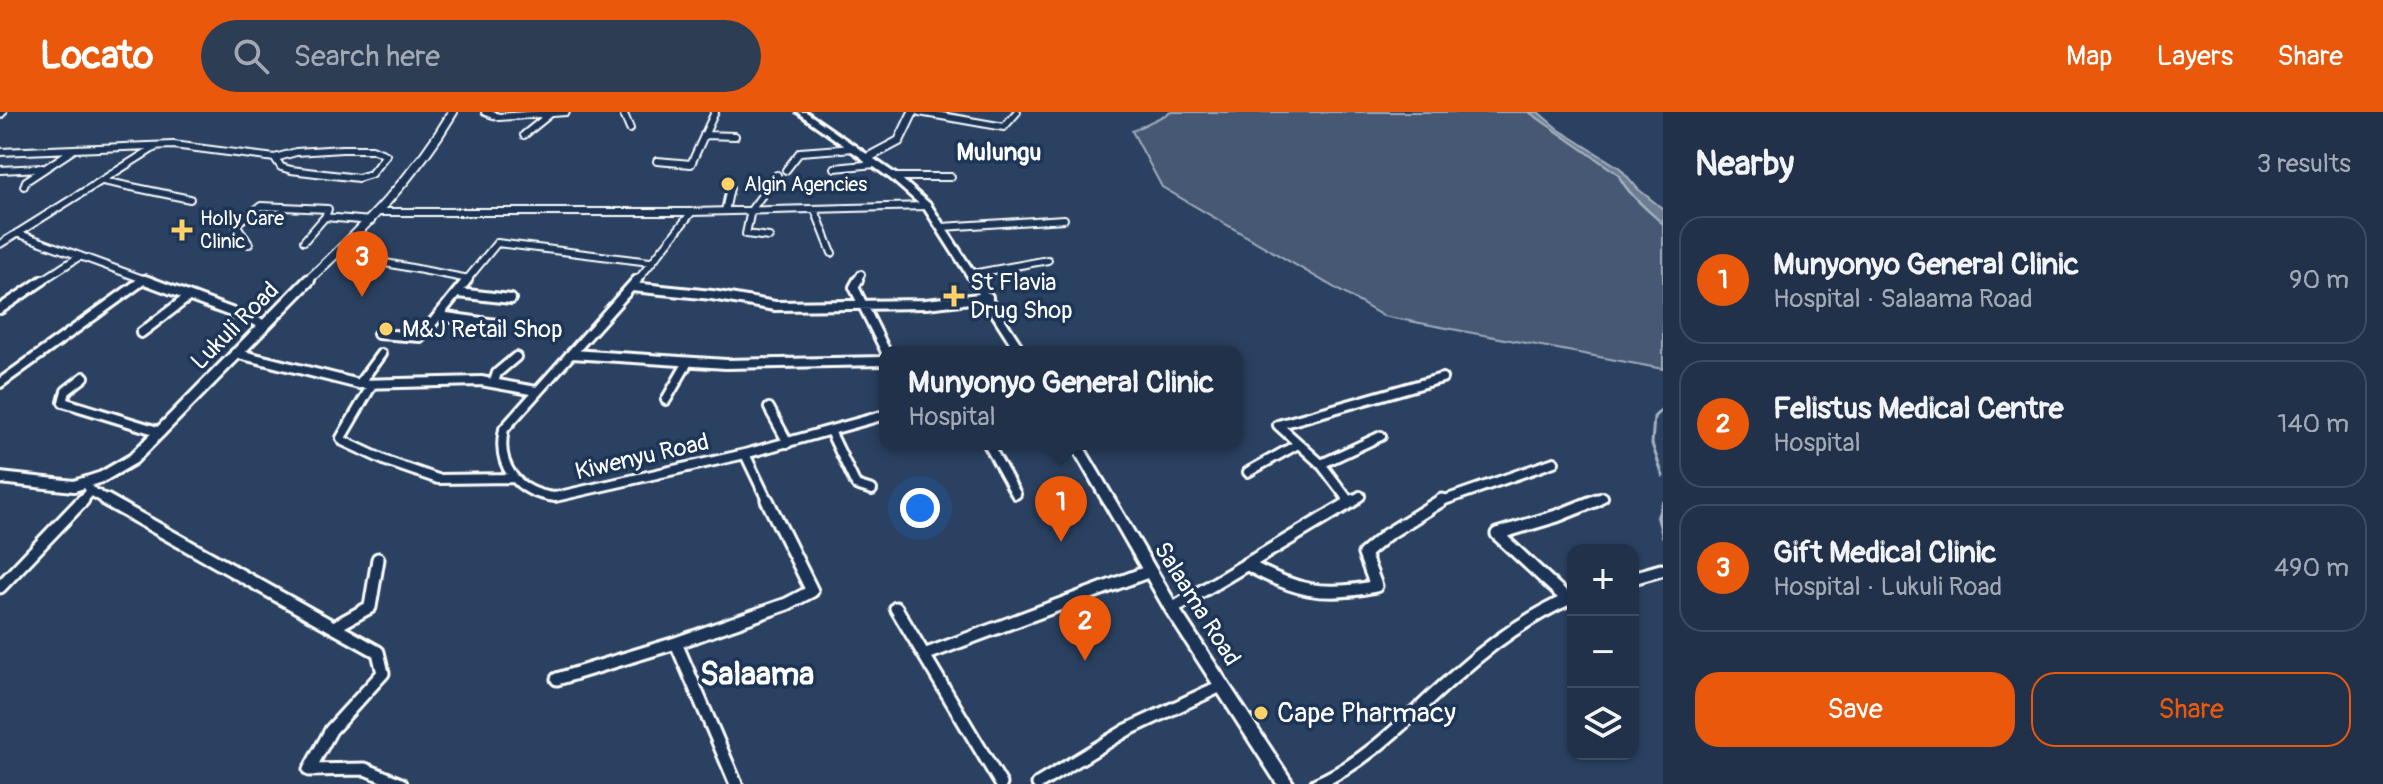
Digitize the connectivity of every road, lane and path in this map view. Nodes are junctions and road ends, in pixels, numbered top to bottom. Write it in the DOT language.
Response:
graph roads {
  1 [pos="453,112"];
  2 [pos="485,112"];
  3 [pos="566,112"];
  4 [pos="623,112"];
  5 [pos="715,112"];
  6 [pos="801,112"];
  7 [pos="916,112"];
  8 [pos="1017,112"];
  9 [pos="550,114"];
  10 [pos="630,129"];
  11 [pos="524,135"];
  12 [pos="704,135"];
  13 [pos="735,136"];
  14 [pos="160,144"];
  15 [pos="76,148"];
  16 [pos="854,148"];
  17 [pos="0,152"];
  18 [pos="275,158"];
  19 [pos="657,161"];
  20 [pos="871,161"];
  21 [pos="46,168"];
  22 [pos="835,168"];
  23 [pos="0,170"];
  24 [pos="786,170"];
  25 [pos="777,175"];
  26 [pos="894,177"];
  27 [pos="951,177"];
  28 [pos="103,181"];
  29 [pos="24,186"];
  30 [pos="730,188"];
  31 [pos="190,199"];
  32 [pos="927,206"];
  33 [pos="751,210"];
  34 [pos="815,210"];
  35 [pos="725,211"];
  36 [pos="380,212"];
  37 [pos="465,212"];
  38 [pos="692,212"];
  39 [pos="325,217"];
  40 [pos="1064,219"];
  41 [pos="371,221"];
  42 [pos="467,225"];
  43 [pos="942,227"];
  44 [pos="17,233"];
  45 [pos="769,237"];
  46 [pos="304,241"];
  47 [pos="0,244"];
  48 [pos="249,244"];
  49 [pos="832,253"];
  50 [pos="339,254"];
  51 [pos="80,256"];
  52 [pos="1048,260"];
  53 [pos="650,262"];
  54 [pos="861,274"];
  55 [pos="972,274"];
  56 [pos="469,279"];
  57 [pos="144,280"];
  58 [pos="632,287"];
  59 [pos="458,293"];
  60 [pos="988,297"];
  61 [pos="187,298"];
  62 [pos="511,299"];
  63 [pos="864,305"];
  64 [pos="0,309"];
  65 [pos="439,316"];
  66 [pos="263,324"];
  67 [pos="496,324"];
  68 [pos="141,333"];
  69 [pos="378,334"];
  70 [pos="883,346"];
  71 [pos="1017,346"];
  72 [pos="235,353"];
  73 [pos="381,354"];
  74 [pos="572,354"];
  75 [pos="516,357"];
  76 [pos="879,361"];
  77 [pos="688,362"];
  78 [pos="84,377"];
  79 [pos="1442,378"];
  80 [pos="494,382"];
  81 [pos="0,383"];
  82 [pos="359,384"];
  83 [pos="372,385"];
  84 [pos="536,391"];
  85 [pos="666,400"];
  86 [pos="769,408"];
  87 [pos="879,417"];
  88 [pos="830,431"];
  89 [pos="161,432"];
  90 [pos="1381,436"];
  91 [pos="788,443"];
  92 [pos="1298,444"];
  93 [pos="991,450"];
  94 [pos="1079,450"];
  95 [pos="745,454"];
  96 [pos="1554,462"];
  97 [pos="1321,464"];
  98 [pos="1248,472"];
  99 [pos="0,478"];
  100 [pos="513,478"];
  101 [pos="88,488"];
  102 [pos="872,490"];
  103 [pos="1016,494"];
  104 [pos="1360,496"];
  105 [pos="1603,497"];
  106 [pos="1349,501"];
  107 [pos="378,559"];
  108 [pos="1246,564"];
  109 [pos="1661,570"];
  110 [pos="1150,571"];
  111 [pos="1639,576"];
  112 [pos="0,587"];
  113 [pos="1567,595"];
  114 [pos="1567,600"];
  115 [pos="896,608"];
  116 [pos="1172,609"];
  117 [pos="334,627"];
  118 [pos="676,643"];
  119 [pos="924,655"];
  120 [pos="557,679"];
  121 [pos="1221,686"];
  122 [pos="1055,780"];
  123 [pos="401,784"];
  124 [pos="736,784"];
  125 [pos="1001,784"];
  126 [pos="1038,784"];
  127 [pos="1286,784"];
  128 [pos="1316,784"];
  1 -- 36 [label="street, Lukuli Road"];
  2 -- 9 [label="street"];
  3 -- 9 [label="street"];
  4 -- 10 [label="street"];
  5 -- 12 [label="street"];
  6 -- 16 [label="main road"];
  7 -- 8 [label="street"];
  7 -- 20 [label="street"];
  9 -- 11 [label="street"];
  12 -- 13 [label="street"];
  12 -- 19 [label="street"];
  14 -- 15 [label="street"];
  14 -- 18 [label="street"];
  14 -- 28 [label="street"];
  15 -- 17 [label="street"];
  15 -- 21 [label="street"];
  16 -- 20 [label="main road"];
  16 -- 24 [label="street"];
  18 -- 18 [label="street"];
  20 -- 22 [label="street"];
  20 -- 26 [label="main road"];
  21 -- 23 [label="street"];
  21 -- 29 [label="street"];
  25 -- 33 [label="street"];
  26 -- 27 [label="street"];
  26 -- 32 [label="main road"];
  28 -- 31 [label="street"];
  28 -- 44 [label="street"];
  30 -- 35 [label="street"];
  32 -- 34 [label="street"];
  32 -- 43 [label="main road"];
  33 -- 34 [label="street"];
  33 -- 35 [label="street"];
  33 -- 45 [label="street"];
  34 -- 49 [label="street"];
  35 -- 38 [label="street"];
  36 -- 37 [label="street"];
  36 -- 41 [label="street, Lukuli Road"];
  37 -- 38 [label="street"];
  37 -- 42 [label="street"];
  38 -- 53 [label="street"];
  39 -- 41 [label="street"];
  39 -- 46 [label="street"];
  39 -- 48 [label="street"];
  40 -- 43 [label="street"];
  41 -- 50 [label="street, Lukuli Road"];
  43 -- 55 [label="main road"];
  44 -- 47 [label="street"];
  44 -- 51 [label="street"];
  50 -- 56 [label="street"];
  50 -- 66 [label="street, Lukuli Road"];
  51 -- 57 [label="street"];
  51 -- 64 [label="street"];
  52 -- 55 [label="street"];
  53 -- 56 [label="street"];
  53 -- 58 [label="street"];
  54 -- 63 [label="street"];
  55 -- 60 [label="main road"];
  56 -- 59 [label="street"];
  57 -- 61 [label="street"];
  57 -- 81 [label="street"];
  58 -- 63 [label="street"];
  58 -- 74 [label="street"];
  59 -- 62 [label="street"];
  59 -- 65 [label="street"];
  60 -- 63 [label="street"];
  60 -- 71 [label="main road"];
  61 -- 66 [label="street"];
  61 -- 68 [label="street"];
  63 -- 70 [label="street"];
  65 -- 67 [label="street"];
  65 -- 69 [label="street"];
  66 -- 72 [label="street, Lukuli Road"];
  72 -- 82 [label="street"];
  72 -- 89 [label="street, Lukuli Road"];
  73 -- 82 [label="street"];
  74 -- 77 [label="street"];
  74 -- 84 [label="street"];
  75 -- 80 [label="street"];
  76 -- 77 [label="street"];
  77 -- 85 [label="street"];
  78 -- 89 [label="street"];
  79 -- 92 [label="street"];
  80 -- 83 [label="street"];
  80 -- 84 [label="street"];
  82 -- 83 [label="street"];
  83 -- 100 [label="street"];
  84 -- 100 [label="street"];
  86 -- 91 [label="street"];
  87 -- 88 [label="street, Kiwenyu Road"];
  88 -- 91 [label="street, Kiwenyu Road"];
  88 -- 102 [label="street"];
  89 -- 101 [label="street, Lukuli Road"];
  90 -- 97 [label="street"];
  91 -- 95 [label="street, Kiwenyu Road"];
  92 -- 97 [label="street"];
  92 -- 98 [label="street"];
  93 -- 103 [label="street"];
  94 -- 110 [label="main road, Salaama Road"];
  95 -- 100 [label="street, Kiwenyu Road"];
  95 -- 118 [label="street"];
  96 -- 108 [label="street"];
  97 -- 106 [label="street"];
  99 -- 101 [label="street, Lukuli Road"];
  101 -- 112 [label="street"];
  101 -- 117 [label="street"];
  104 -- 106 [label="street"];
  105 -- 113 [label="street"];
  106 -- 108 [label="street"];
  107 -- 117 [label="street"];
  108 -- 116 [label="street"];
  109 -- 111 [label="street"];
  110 -- 116 [label="main road, Salaama Road"];
  110 -- 119 [label="street"];
  114 -- 128 [label="street"];
  115 -- 119 [label="street"];
  116 -- 121 [label="main road, Salaama Road"];
  117 -- 123 [label="street"];
  118 -- 120 [label="street"];
  118 -- 124 [label="street"];
  119 -- 125 [label="street"];
  121 -- 122 [label="street"];
  121 -- 127 [label="main road, Salaama Road"];
  122 -- 126 [label="street"];
}
